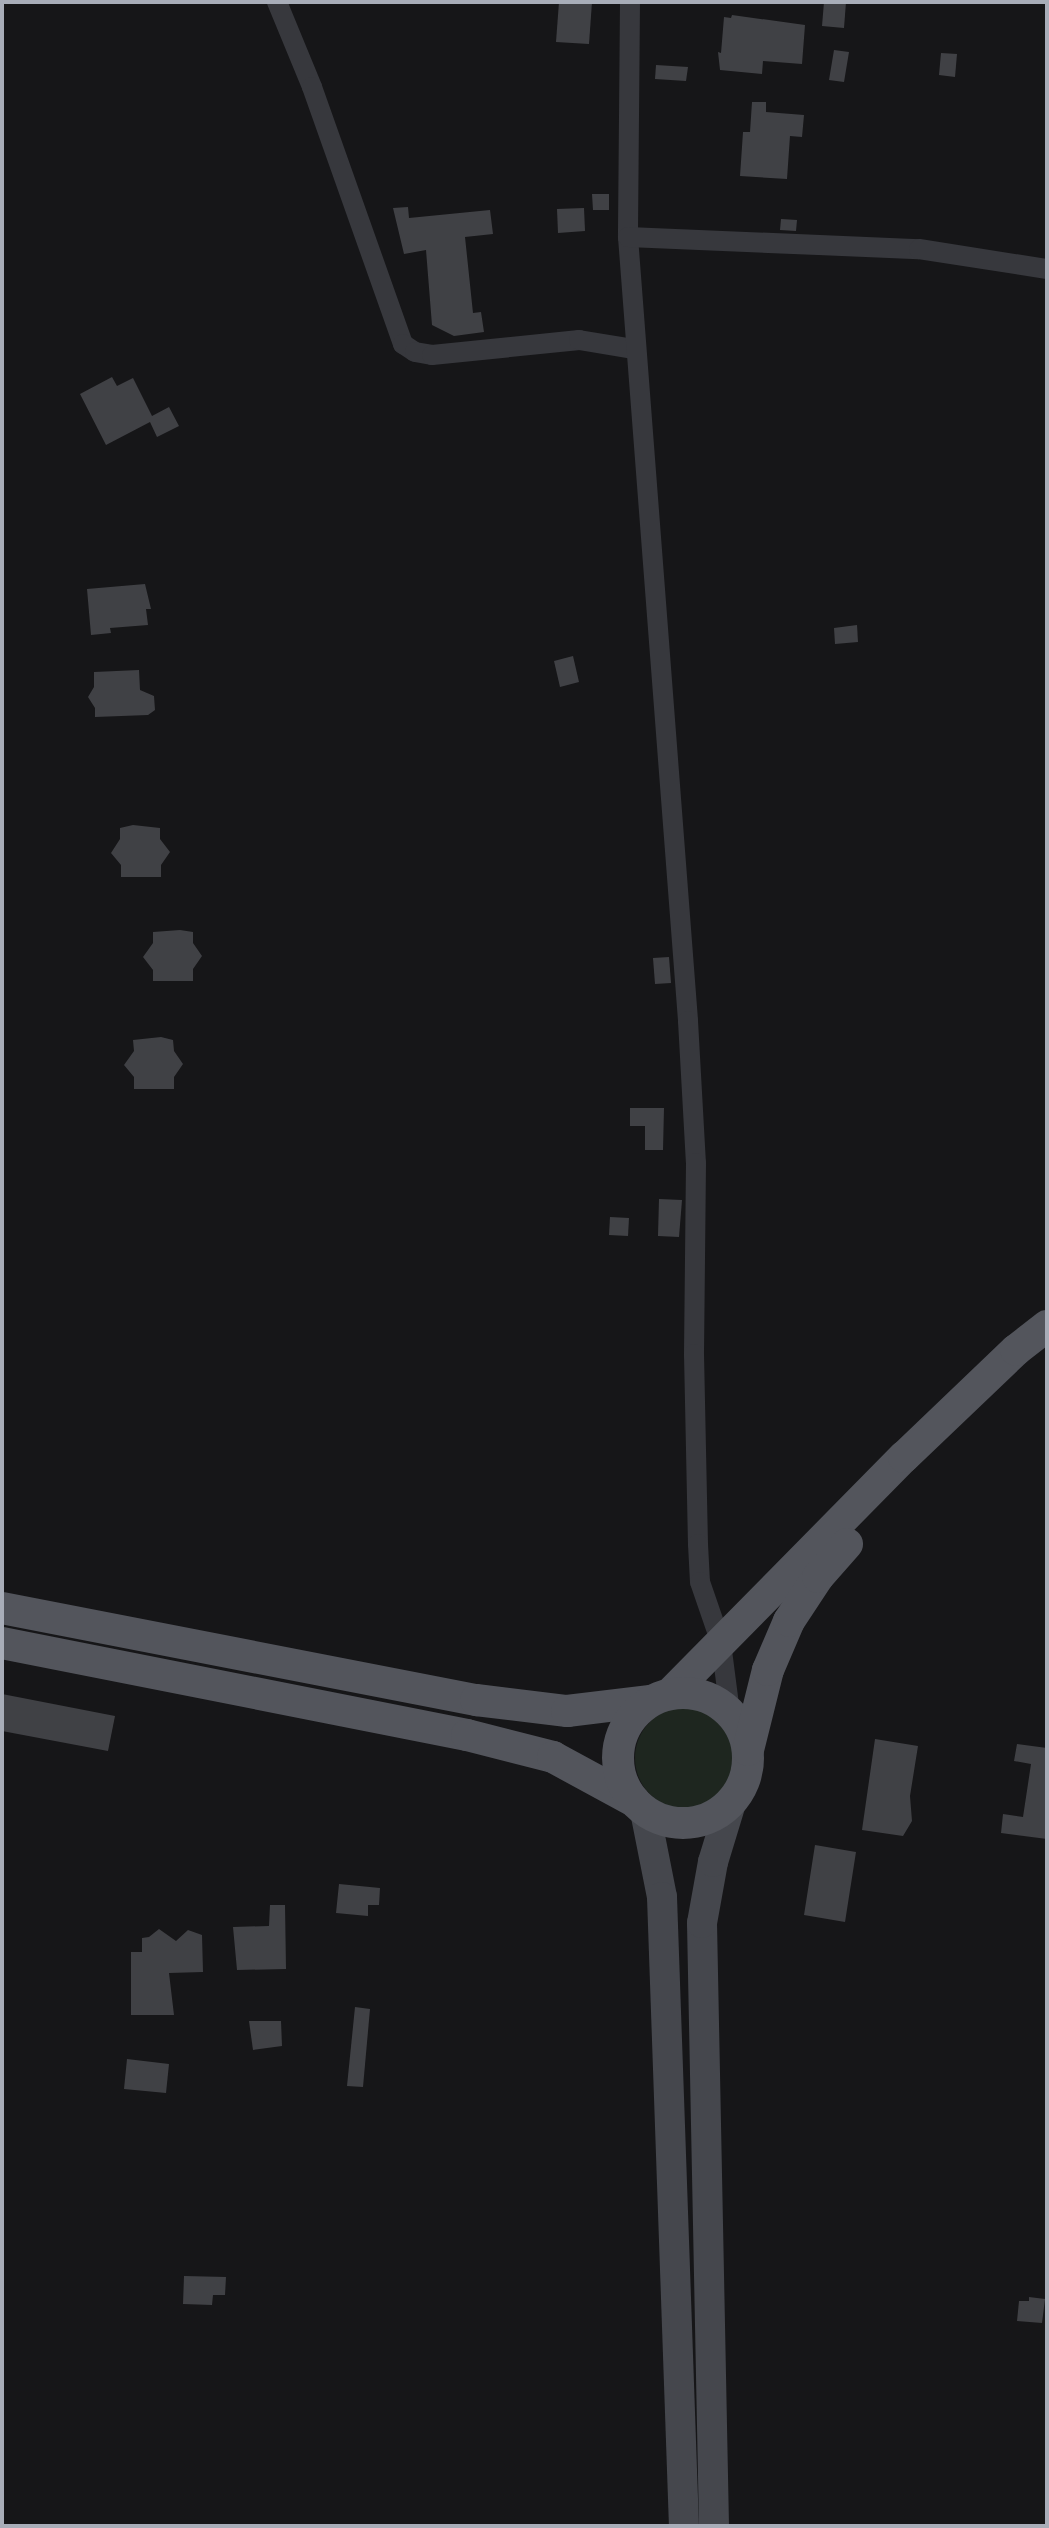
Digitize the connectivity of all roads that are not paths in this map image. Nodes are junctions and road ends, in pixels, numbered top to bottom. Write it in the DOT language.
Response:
graph roads {
  1 [pos="277,2"];
  2 [pos="630,2"];
  3 [pos="628,237"];
  4 [pos="1047,269"];
  5 [pos="634,349"];
  6 [pos="1047,1326"];
  7 [pos="1047,1352"];
  8 [pos="2,1608"];
  9 [pos="2,1643"];
  10 [pos="721,1643"];
  11 [pos="660,1697"];
  12 [pos="730,1712"];
  13 [pos="748,1750"];
  14 [pos="731,1803"];
  15 [pos="640,1806"];
  16 [pos="684,2526"];
  17 [pos="714,2526"];
  1 -- 5 [label="street"];
  2 -- 3 [label="street"];
  3 -- 4 [label="street"];
  3 -- 5 [label="street"];
  5 -- 10 [label="street"];
  6 -- 10 [label="main road"];
  7 -- 13 [label="main road"];
  8 -- 11 [label="main road"];
  9 -- 15 [label="main road"];
  10 -- 11 [label="main road"];
  10 -- 12 [label="street"];
  11 -- 12 [label="main road"];
  11 -- 15 [label="main road"];
  12 -- 13 [label="main road"];
  13 -- 14 [label="main road"];
  14 -- 15 [label="main road"];
  14 -- 17 [label="main road"];
  15 -- 16 [label="main road"];
}
